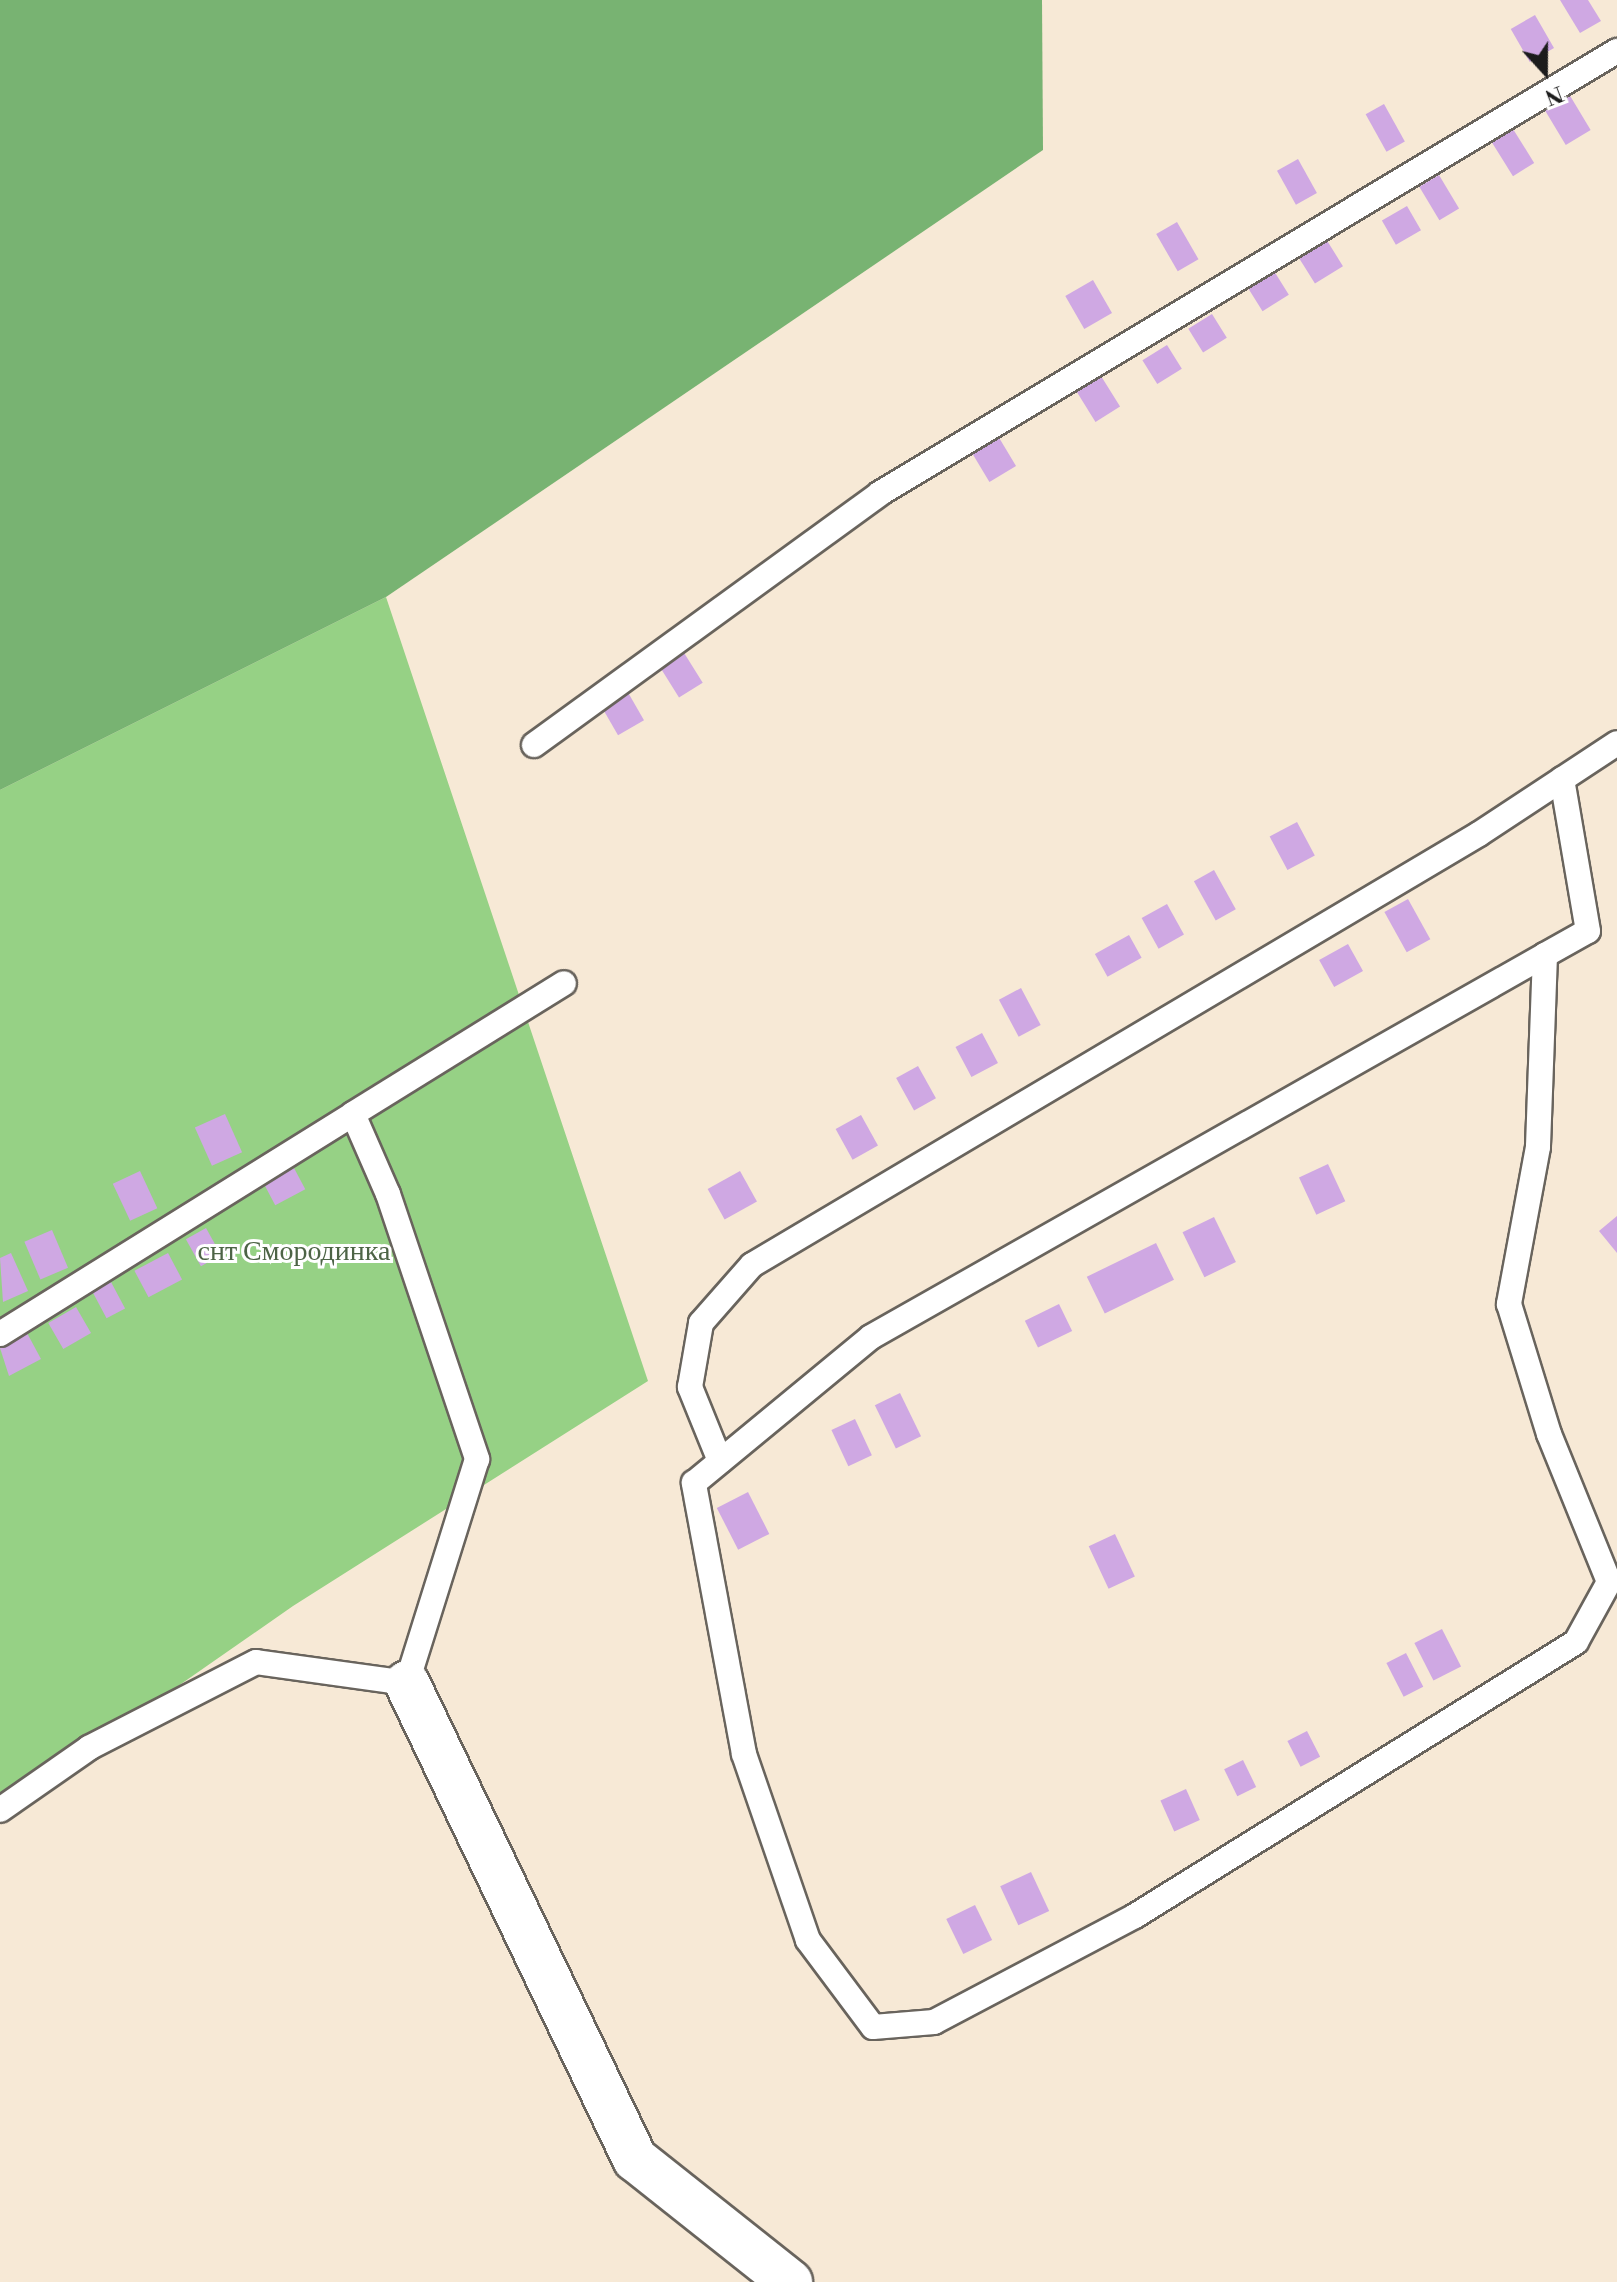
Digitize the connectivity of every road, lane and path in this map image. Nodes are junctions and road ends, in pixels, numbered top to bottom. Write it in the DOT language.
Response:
graph roads {
  1 [pos="1617,51"];
  2 [pos="1617,743"];
  3 [pos="534,745"];
  4 [pos="1562,779"];
  5 [pos="1545,955"];
  6 [pos="564,983"];
  7 [pos="353,1114"];
  8 [pos="0,1334"];
  9 [pos="720,1461"];
  10 [pos="407,1683"];
  11 [pos="0,1810"];
  12 [pos="790,2282"];
  1 -- 3 [label="lane"];
  2 -- 4 [label="lane"];
  4 -- 5 [label="lane"];
  4 -- 9 [label="lane"];
  5 -- 9 [label="lane"];
  5 -- 9 [label="lane"];
  6 -- 7 [label="lane"];
  7 -- 8 [label="lane"];
  7 -- 10 [label="lane"];
  10 -- 11 [label="lane"];
  10 -- 12 [label="street"];
}
